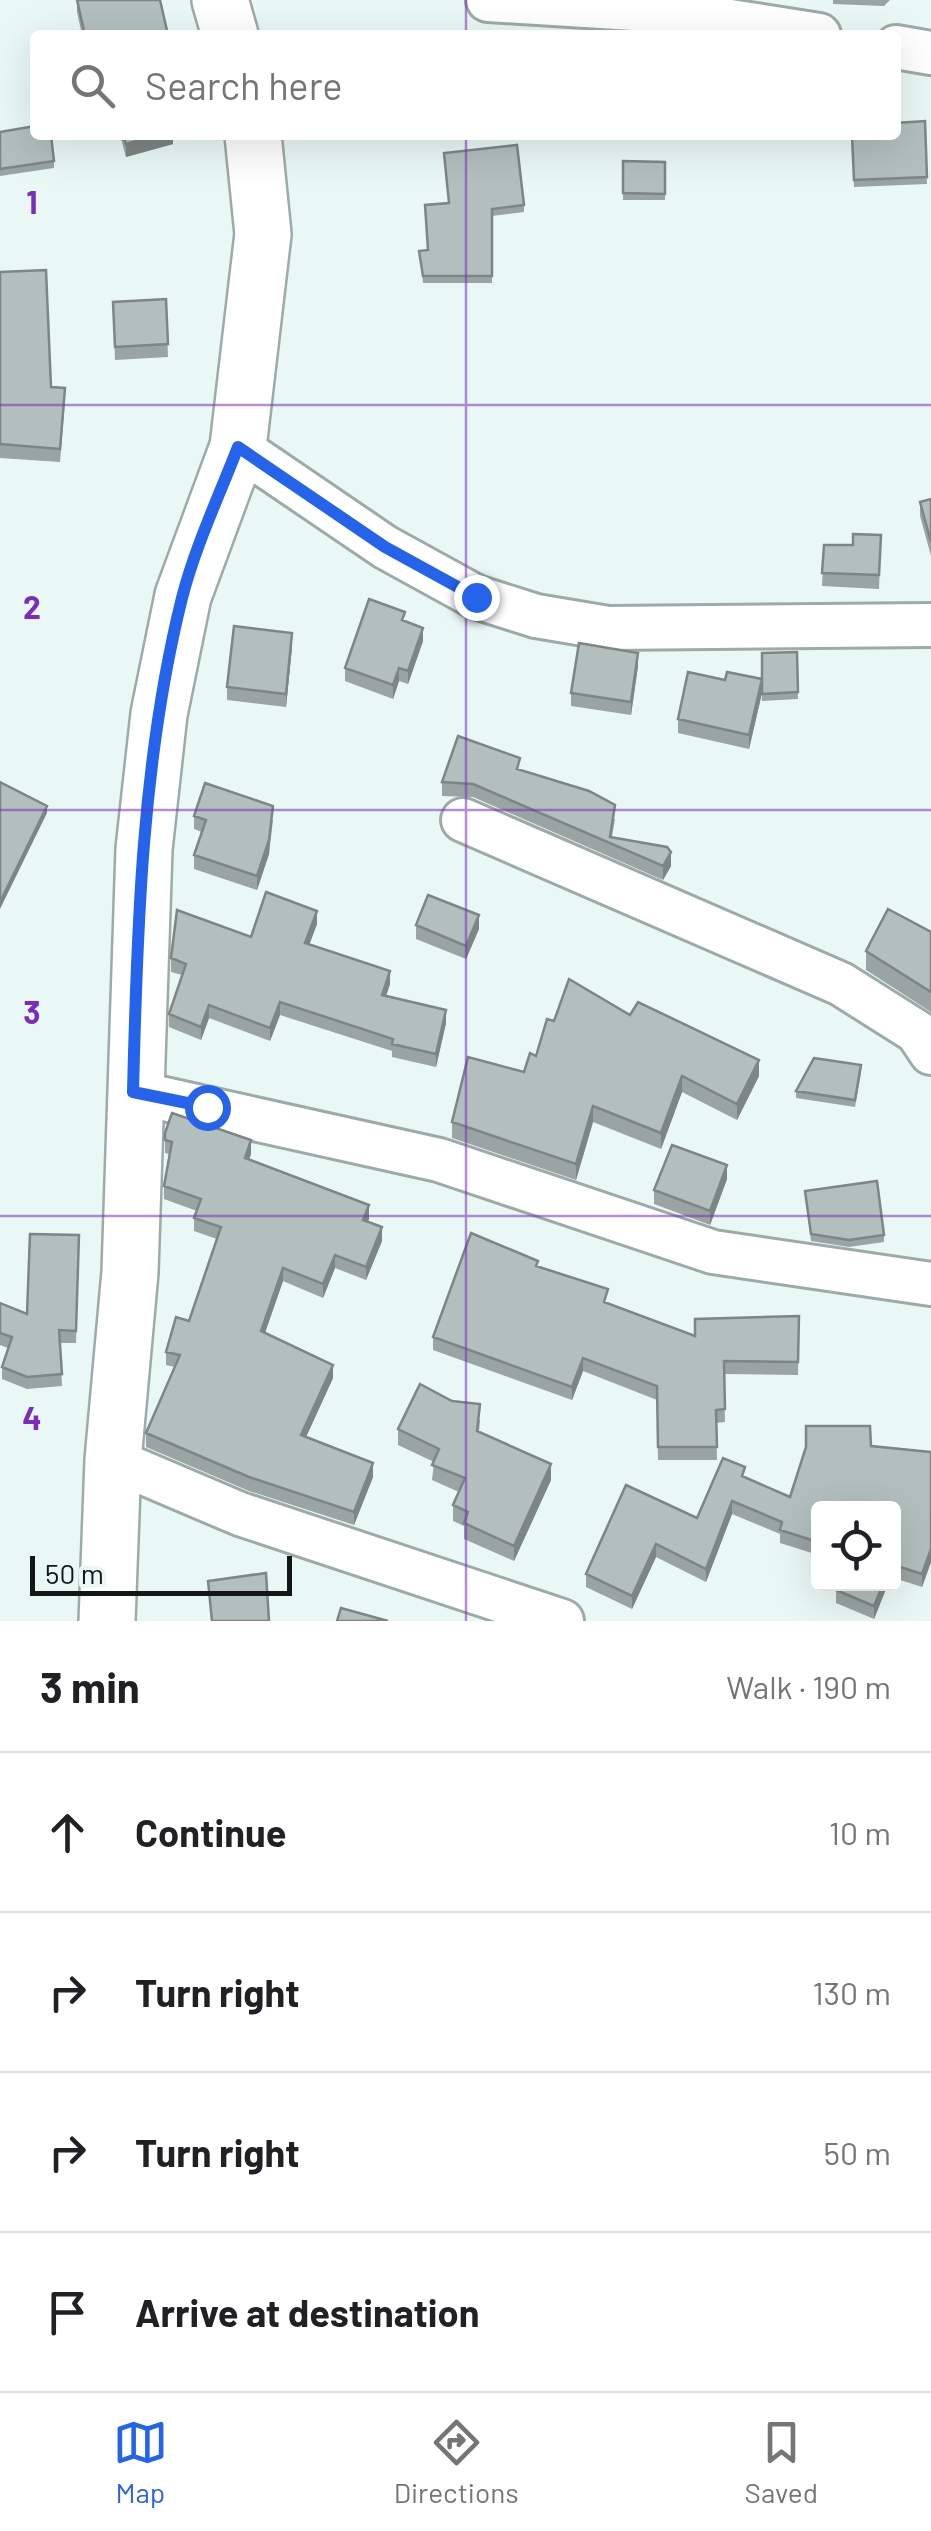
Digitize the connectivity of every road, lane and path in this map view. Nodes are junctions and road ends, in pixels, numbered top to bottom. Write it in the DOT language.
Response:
graph roads {
  1 [pos="220,0"];
  2 [pos="488,0"];
  3 [pos="229,30"];
  4 [pos="787,30"];
  5 [pos="901,48"];
  6 [pos="931,53"];
  7 [pos="254,140"];
  8 [pos="238,447"];
  9 [pos="931,625"];
  10 [pos="463,820"];
  11 [pos="931,1053"];
  12 [pos="133,1092"];
  13 [pos="931,1284"];
  14 [pos="113,1460"];
  15 [pos="107,1621"];
  16 [pos="562,1621"];
  1 -- 3 [label="street"];
  2 -- 4 [label="street"];
  5 -- 6 [label="street"];
  7 -- 8 [label="street"];
  8 -- 9 [label="street"];
  8 -- 12 [label="street"];
  10 -- 11 [label="street"];
  12 -- 13 [label="street"];
  12 -- 14 [label="street"];
  14 -- 15 [label="street"];
  14 -- 16 [label="street"];
}
